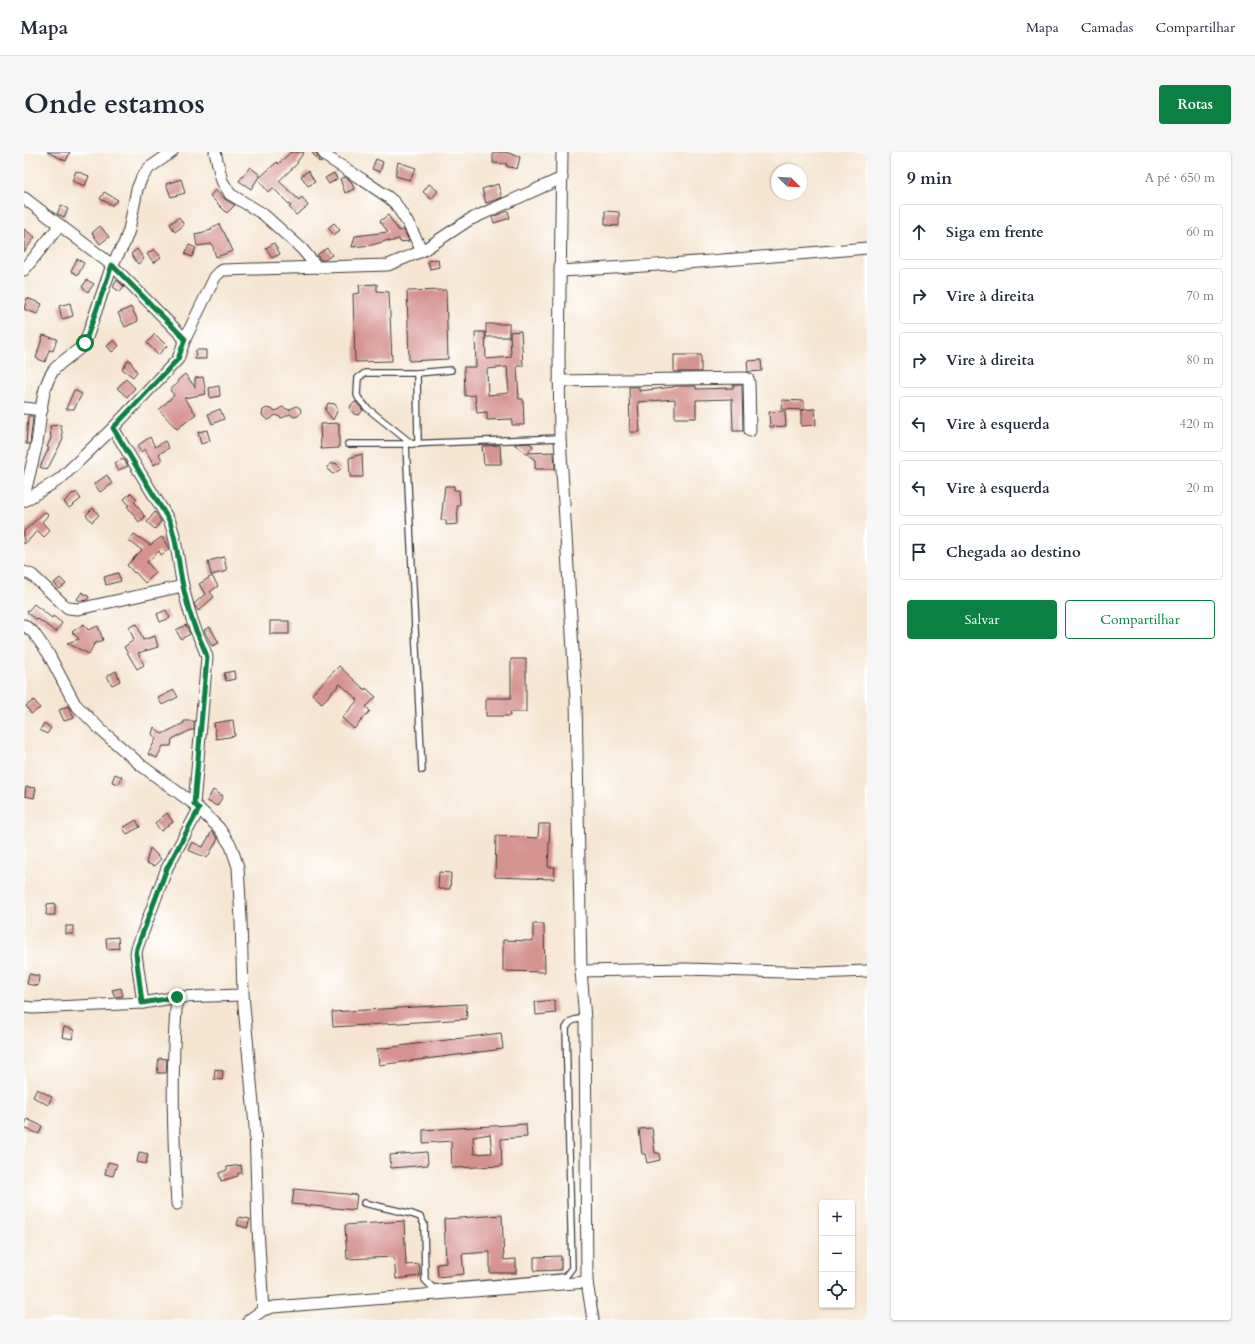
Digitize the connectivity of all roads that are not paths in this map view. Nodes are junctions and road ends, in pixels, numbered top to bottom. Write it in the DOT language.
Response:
graph roads {
  1 [pos="172,152"];
  2 [pos="215,152"];
  3 [pos="323,152"];
  4 [pos="562,152"];
  5 [pos="562,178"];
  6 [pos="24,198"];
  7 [pos="60,225"];
  8 [pos="867,248"];
  9 [pos="422,251"];
  10 [pos="112,265"];
  11 [pos="317,267"];
  12 [pos="24,270"];
  13 [pos="560,271"];
  14 [pos="185,339"];
  15 [pos="450,370"];
  16 [pos="417,373"];
  17 [pos="559,381"];
  18 [pos="24,408"];
  19 [pos="42,410"];
  20 [pos="113,428"];
  21 [pos="750,431"];
  22 [pos="560,438"];
  23 [pos="348,444"];
  24 [pos="412,444"];
  25 [pos="24,497"];
  26 [pos="24,501"];
  27 [pos="24,572"];
  28 [pos="183,586"];
  29 [pos="24,625"];
  30 [pos="422,770"];
  31 [pos="196,806"];
  32 [pos="581,971"];
  33 [pos="867,971"];
  34 [pos="243,995"];
  35 [pos="177,997"];
  36 [pos="142,1003"];
  37 [pos="24,1007"];
  38 [pos="585,1019"];
  39 [pos="364,1203"];
  40 [pos="177,1204"];
  41 [pos="587,1282"];
  42 [pos="263,1310"];
  43 [pos="249,1320"];
  44 [pos="593,1320"];
  1 -- 10 [label="street"];
  2 -- 11 [label="street"];
  3 -- 9 [label="street"];
  4 -- 5 [label="street"];
  5 -- 9 [label="street"];
  5 -- 13 [label="street"];
  6 -- 7 [label="street"];
  7 -- 10 [label="street"];
  7 -- 12 [label="street"];
  8 -- 13 [label="street"];
  9 -- 11 [label="street"];
  10 -- 14 [label="street"];
  10 -- 19 [label="street"];
  11 -- 14 [label="street"];
  13 -- 17 [label="street"];
  14 -- 20 [label="street"];
  15 -- 16 [label="lane"];
  16 -- 24 [label="lane"];
  16 -- 24 [label="lane"];
  17 -- 21 [label="street"];
  17 -- 22 [label="street"];
  18 -- 19 [label="street"];
  19 -- 25 [label="street"];
  20 -- 26 [label="street"];
  20 -- 28 [label="street"];
  22 -- 24 [label="lane"];
  22 -- 32 [label="street"];
  23 -- 24 [label="lane"];
  24 -- 30 [label="lane"];
  27 -- 28 [label="street"];
  28 -- 31 [label="street"];
  29 -- 31 [label="street"];
  31 -- 34 [label="street"];
  31 -- 36 [label="street"];
  32 -- 33 [label="street"];
  32 -- 38 [label="street"];
  34 -- 35 [label="street"];
  34 -- 42 [label="street"];
  35 -- 36 [label="street"];
  35 -- 40 [label="street"];
  36 -- 37 [label="street"];
  38 -- 39 [label="lane"];
  38 -- 41 [label="street"];
  41 -- 42 [label="street"];
  41 -- 44 [label="street"];
  42 -- 43 [label="street"];
}
